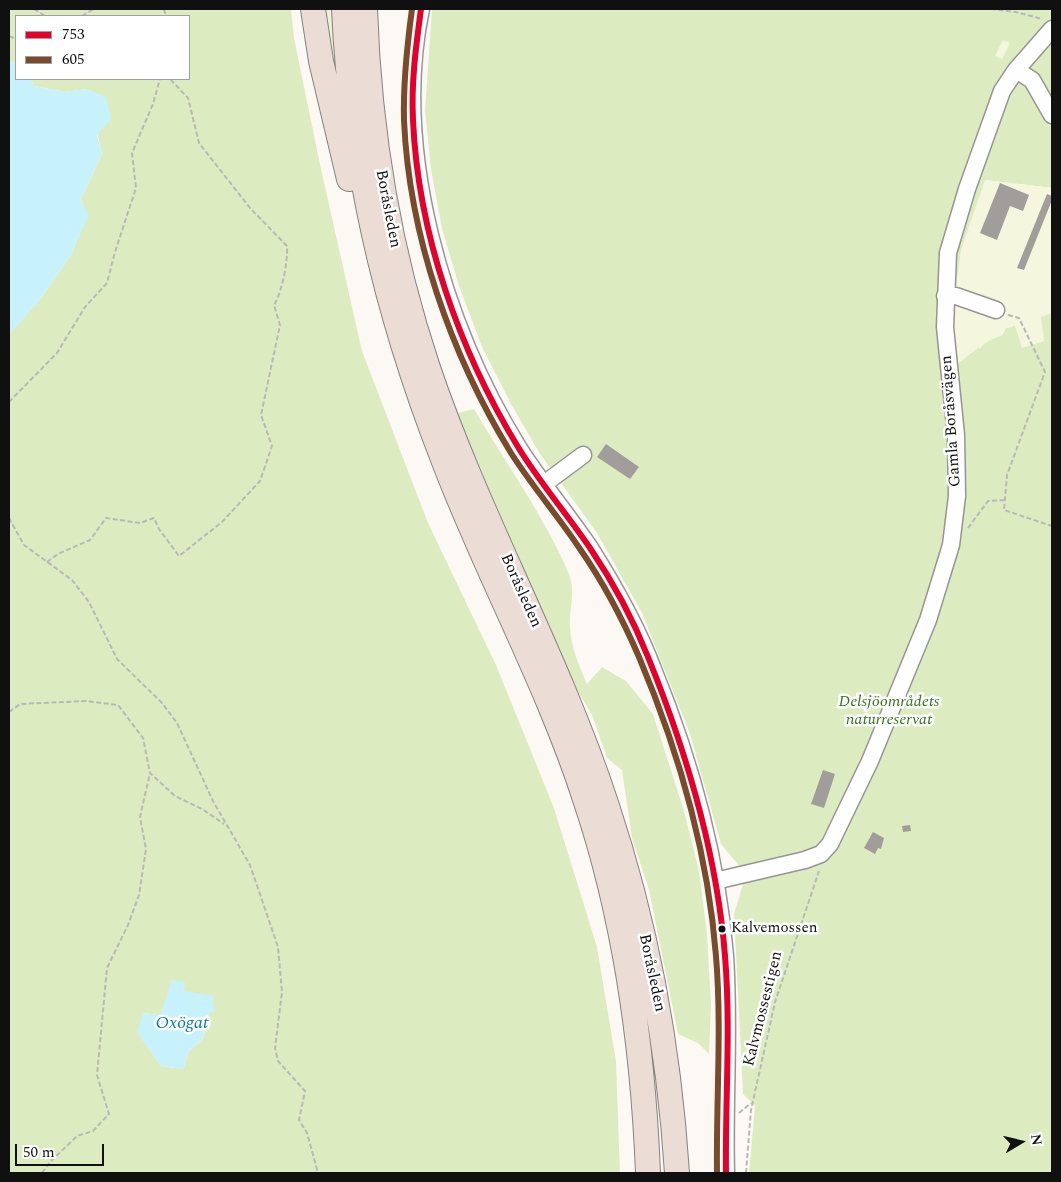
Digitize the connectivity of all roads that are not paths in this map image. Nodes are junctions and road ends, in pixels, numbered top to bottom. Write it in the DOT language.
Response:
graph roads {
  1 [pos="313,9"];
  2 [pos="344,9"];
  3 [pos="365,9"];
  4 [pos="382,9"];
  5 [pos="421,9"];
  6 [pos="1049,24"];
  7 [pos="1016,70"];
  8 [pos="1052,115"];
  9 [pos="378,164"];
  10 [pos="945,296"];
  11 [pos="996,310"];
  12 [pos="396,326"];
  13 [pos="583,455"];
  14 [pos="544,484"];
  15 [pos="715,882"];
  16 [pos="648,1173"];
  17 [pos="677,1173"];
  18 [pos="726,1173"];
  1 -- 12 [label="highway"];
  2 -- 12 [label="highway, Boråsleden"];
  3 -- 9 [label="highway, Boråsleden"];
  4 -- 9 [label="highway"];
  5 -- 14 [label="street"];
  6 -- 7 [label="street, Gamla Boråsvägen"];
  7 -- 8 [label="street"];
  7 -- 10 [label="street, Gamla Boråsvägen"];
  9 -- 17 [label="highway, Boråsleden"];
  10 -- 11 [label="street"];
  10 -- 15 [label="street, Gamla Boråsvägen"];
  12 -- 16 [label="highway, Boråsleden"];
  13 -- 14 [label="street"];
  14 -- 15 [label="street"];
  15 -- 18 [label="street"];
}
